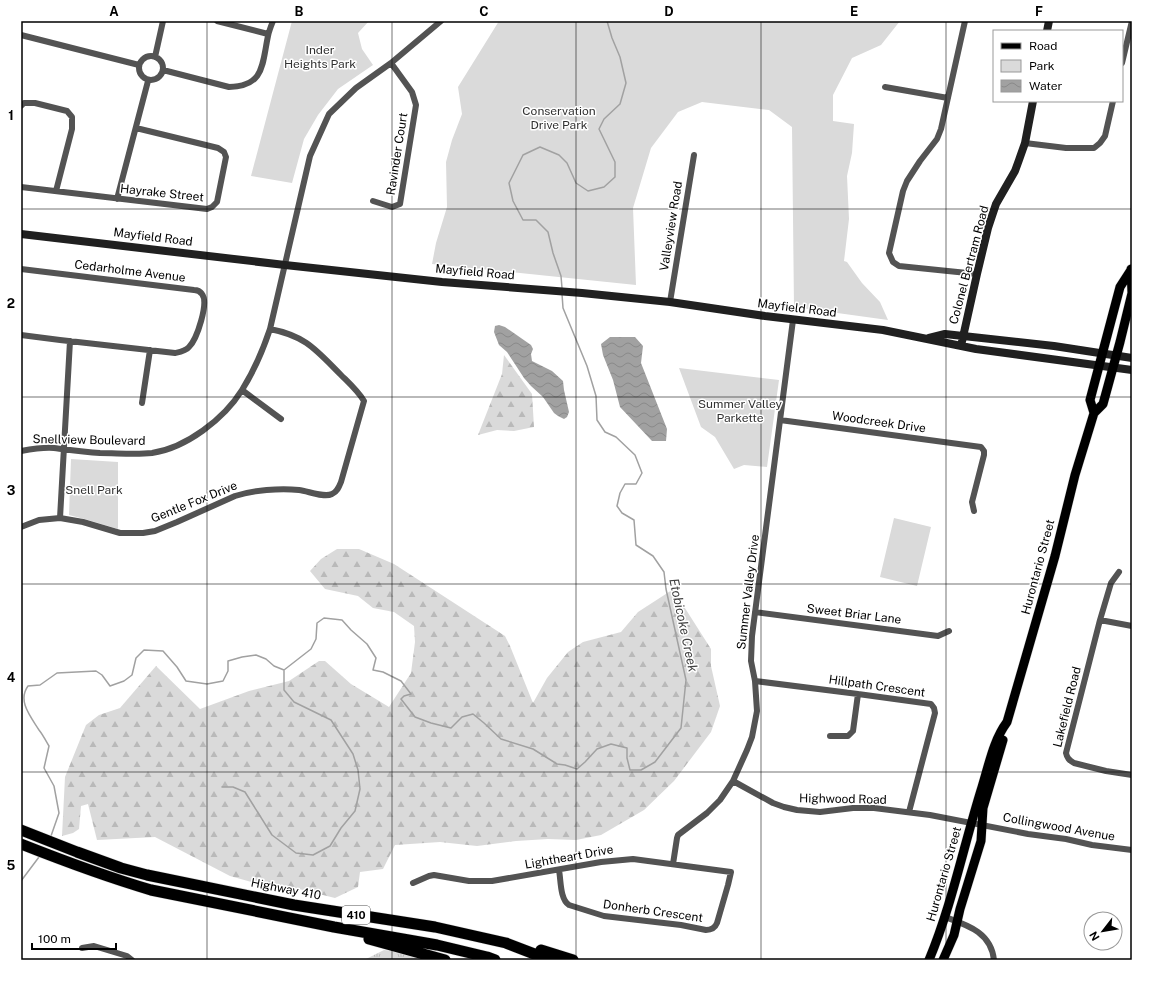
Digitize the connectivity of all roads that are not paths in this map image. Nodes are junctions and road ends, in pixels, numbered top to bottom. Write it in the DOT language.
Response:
graph roads {
  1 [pos="163,21"];
  2 [pos="218,21"];
  3 [pos="273,21"];
  4 [pos="441,21"];
  5 [pos="965,21"];
  6 [pos="1132,21"];
  7 [pos="268,34"];
  8 [pos="21,35"];
  9 [pos="155,57"];
  10 [pos="1123,58"];
  11 [pos="391,63"];
  12 [pos="139,65"];
  13 [pos="163,70"];
  14 [pos="148,81"];
  15 [pos="885,87"];
  16 [pos="948,98"];
  17 [pos="1033,102"];
  18 [pos="1113,102"];
  19 [pos="21,106"];
  20 [pos="136,128"];
  21 [pos="1025,143"];
  22 [pos="694,155"];
  23 [pos="21,187"];
  24 [pos="56,191"];
  25 [pos="117,199"];
  26 [pos="373,201"];
  27 [pos="21,234"];
  28 [pos="285,265"];
  29 [pos="1132,268"];
  30 [pos="21,269"];
  31 [pos="977,274"];
  32 [pos="670,302"];
  33 [pos="793,320"];
  34 [pos="270,329"];
  35 [pos="21,335"];
  36 [pos="963,336"];
  37 [pos="926,339"];
  38 [pos="70,341"];
  39 [pos="961,346"];
  40 [pos="150,350"];
  41 [pos="1103,353"];
  42 [pos="1116,355"];
  43 [pos="1132,358"];
  44 [pos="1100,365"];
  45 [pos="1113,367"];
  46 [pos="1132,370"];
  47 [pos="242,390"];
  48 [pos="142,403"];
  49 [pos="1094,413"];
  50 [pos="281,419"];
  51 [pos="780,420"];
  52 [pos="63,450"];
  53 [pos="21,451"];
  54 [pos="974,511"];
  55 [pos="60,518"];
  56 [pos="21,527"];
  57 [pos="1119,572"];
  58 [pos="755,612"];
  59 [pos="1100,620"];
  60 [pos="1132,626"];
  61 [pos="949,631"];
  62 [pos="755,681"];
  63 [pos="858,694"];
  64 [pos="1004,727"];
  65 [pos="830,736"];
  66 [pos="1132,775"];
  67 [pos="734,781"];
  68 [pos="909,812"];
  69 [pos="971,823"];
  70 [pos="982,825"];
  71 [pos="21,830"];
  72 [pos="21,844"];
  73 [pos="1132,850"];
  74 [pos="673,864"];
  75 [pos="559,870"];
  76 [pos="731,872"];
  77 [pos="413,883"];
  78 [pos="945,917"];
  79 [pos="957,921"];
  80 [pos="334,927"];
  81 [pos="506,943"];
  82 [pos="82,948"];
  83 [pos="132,960"];
  84 [pos="445,960"];
  85 [pos="495,960"];
  86 [pos="550,960"];
  87 [pos="573,960"];
  88 [pos="929,960"];
  89 [pos="943,960"];
  90 [pos="994,960"];
  1 -- 9 [label="street"];
  2 -- 7 [label="street"];
  3 -- 7 [label="street"];
  4 -- 11 [label="street, Snellview Boulevard"];
  5 -- 16 [label="street"];
  6 -- 10 [label="street"];
  7 -- 13 [label="street"];
  8 -- 12 [label="street"];
  9 -- 12 [label="street"];
  9 -- 13 [label="street"];
  11 -- 26 [label="street, Ravinder Court"];
  11 -- 28 [label="street, Snellview Boulevard"];
  12 -- 14 [label="street"];
  13 -- 14 [label="street"];
  14 -- 20 [label="street"];
  15 -- 16 [label="street"];
  16 -- 31 [label="street"];
  17 -- 21 [label="main road, Colonel Bertram Road"];
  18 -- 21 [label="street"];
  19 -- 24 [label="street"];
  20 -- 25 [label="street"];
  20 -- 25 [label="street, Hayrake Street"];
  21 -- 31 [label="main road, Colonel Bertram Road"];
  22 -- 32 [label="street, Valleyview Road"];
  23 -- 24 [label="street, Hayrake Street"];
  24 -- 25 [label="street, Hayrake Street"];
  27 -- 28 [label="main road, Mayfield Road"];
  28 -- 32 [label="main road, Mayfield Road"];
  28 -- 34 [label="street, Snellview Boulevard"];
  29 -- 41 [label="main road, Hurontario Street"];
  29 -- 42 [label="main road, Hurontario Street"];
  30 -- 40 [label="street, Cedarholme Avenue"];
  31 -- 36 [label="main road, Colonel Bertram Road"];
  32 -- 33 [label="main road, Mayfield Road"];
  33 -- 37 [label="main road, Mayfield Road"];
  33 -- 51 [label="street, Summer Valley Drive"];
  34 -- 47 [label="street, Snellview Boulevard"];
  34 -- 55 [label="street, Gentle Fox Drive"];
  35 -- 38 [label="street, Cedarholme Avenue"];
  36 -- 37 [label="main road, Mayfield Road"];
  36 -- 39 [label="main road, Colonel Bertram Road"];
  36 -- 41 [label="main road, Mayfield Road"];
  37 -- 39 [label="main road, Mayfield Road"];
  38 -- 40 [label="street, Cedarholme Avenue"];
  38 -- 52 [label="street"];
  39 -- 44 [label="main road, Mayfield Road"];
  40 -- 48 [label="street"];
  41 -- 42 [label="main road, Mayfield Road"];
  41 -- 44 [label="main road, Hurontario Street"];
  42 -- 43 [label="main road, Mayfield Road"];
  42 -- 45 [label="main road, Hurontario Street"];
  44 -- 45 [label="main road, Mayfield Road"];
  44 -- 49 [label="main road, Hurontario Street"];
  45 -- 46 [label="main road, Mayfield Road"];
  45 -- 49 [label="main road, Hurontario Street"];
  47 -- 50 [label="street"];
  47 -- 52 [label="street, Snellview Boulevard"];
  49 -- 64 [label="main road, Hurontario Street"];
  51 -- 54 [label="street, Woodcreek Drive"];
  51 -- 58 [label="street, Summer Valley Drive"];
  52 -- 53 [label="street, Snellview Boulevard"];
  52 -- 55 [label="street"];
  55 -- 56 [label="street"];
  57 -- 59 [label="street"];
  58 -- 61 [label="street, Sweet Briar Lane"];
  58 -- 62 [label="street, Summer Valley Drive"];
  59 -- 60 [label="street"];
  59 -- 66 [label="street, Lakefield Road"];
  62 -- 63 [label="street, Hillpath Crescent"];
  62 -- 67 [label="street, Summer Valley Drive"];
  63 -- 65 [label="street"];
  63 -- 68 [label="street, Hillpath Crescent"];
  64 -- 69 [label="main road, Hurontario Street"];
  64 -- 70 [label="main road, Hurontario Street"];
  67 -- 68 [label="street, Highwood Road"];
  67 -- 74 [label="street, Summer Valley Drive"];
  68 -- 69 [label="street, Highwood Road"];
  69 -- 70 [label="street, Highwood Road"];
  69 -- 78 [label="main road, Hurontario Street"];
  70 -- 73 [label="street, Collingwood Avenue"];
  70 -- 79 [label="main road, Hurontario Street"];
  71 -- 81 [label="highway, Highway 410 / 410"];
  72 -- 80 [label="highway, 410"];
  74 -- 75 [label="street, Lightheart Drive"];
  74 -- 76 [label="street, Lightheart Drive"];
  75 -- 76 [label="street, Donherb Crescent"];
  75 -- 77 [label="street, Lightheart Drive"];
  78 -- 79 [label="street"];
  78 -- 88 [label="main road, Hurontario Street"];
  79 -- 89 [label="main road, Hurontario Street"];
  79 -- 90 [label="street"];
  80 -- 84 [label="highway"];
  80 -- 85 [label="highway, 410"];
  81 -- 86 [label="highway, Highway 410 / 410"];
  81 -- 87 [label="highway"];
  82 -- 83 [label="street"];
}
